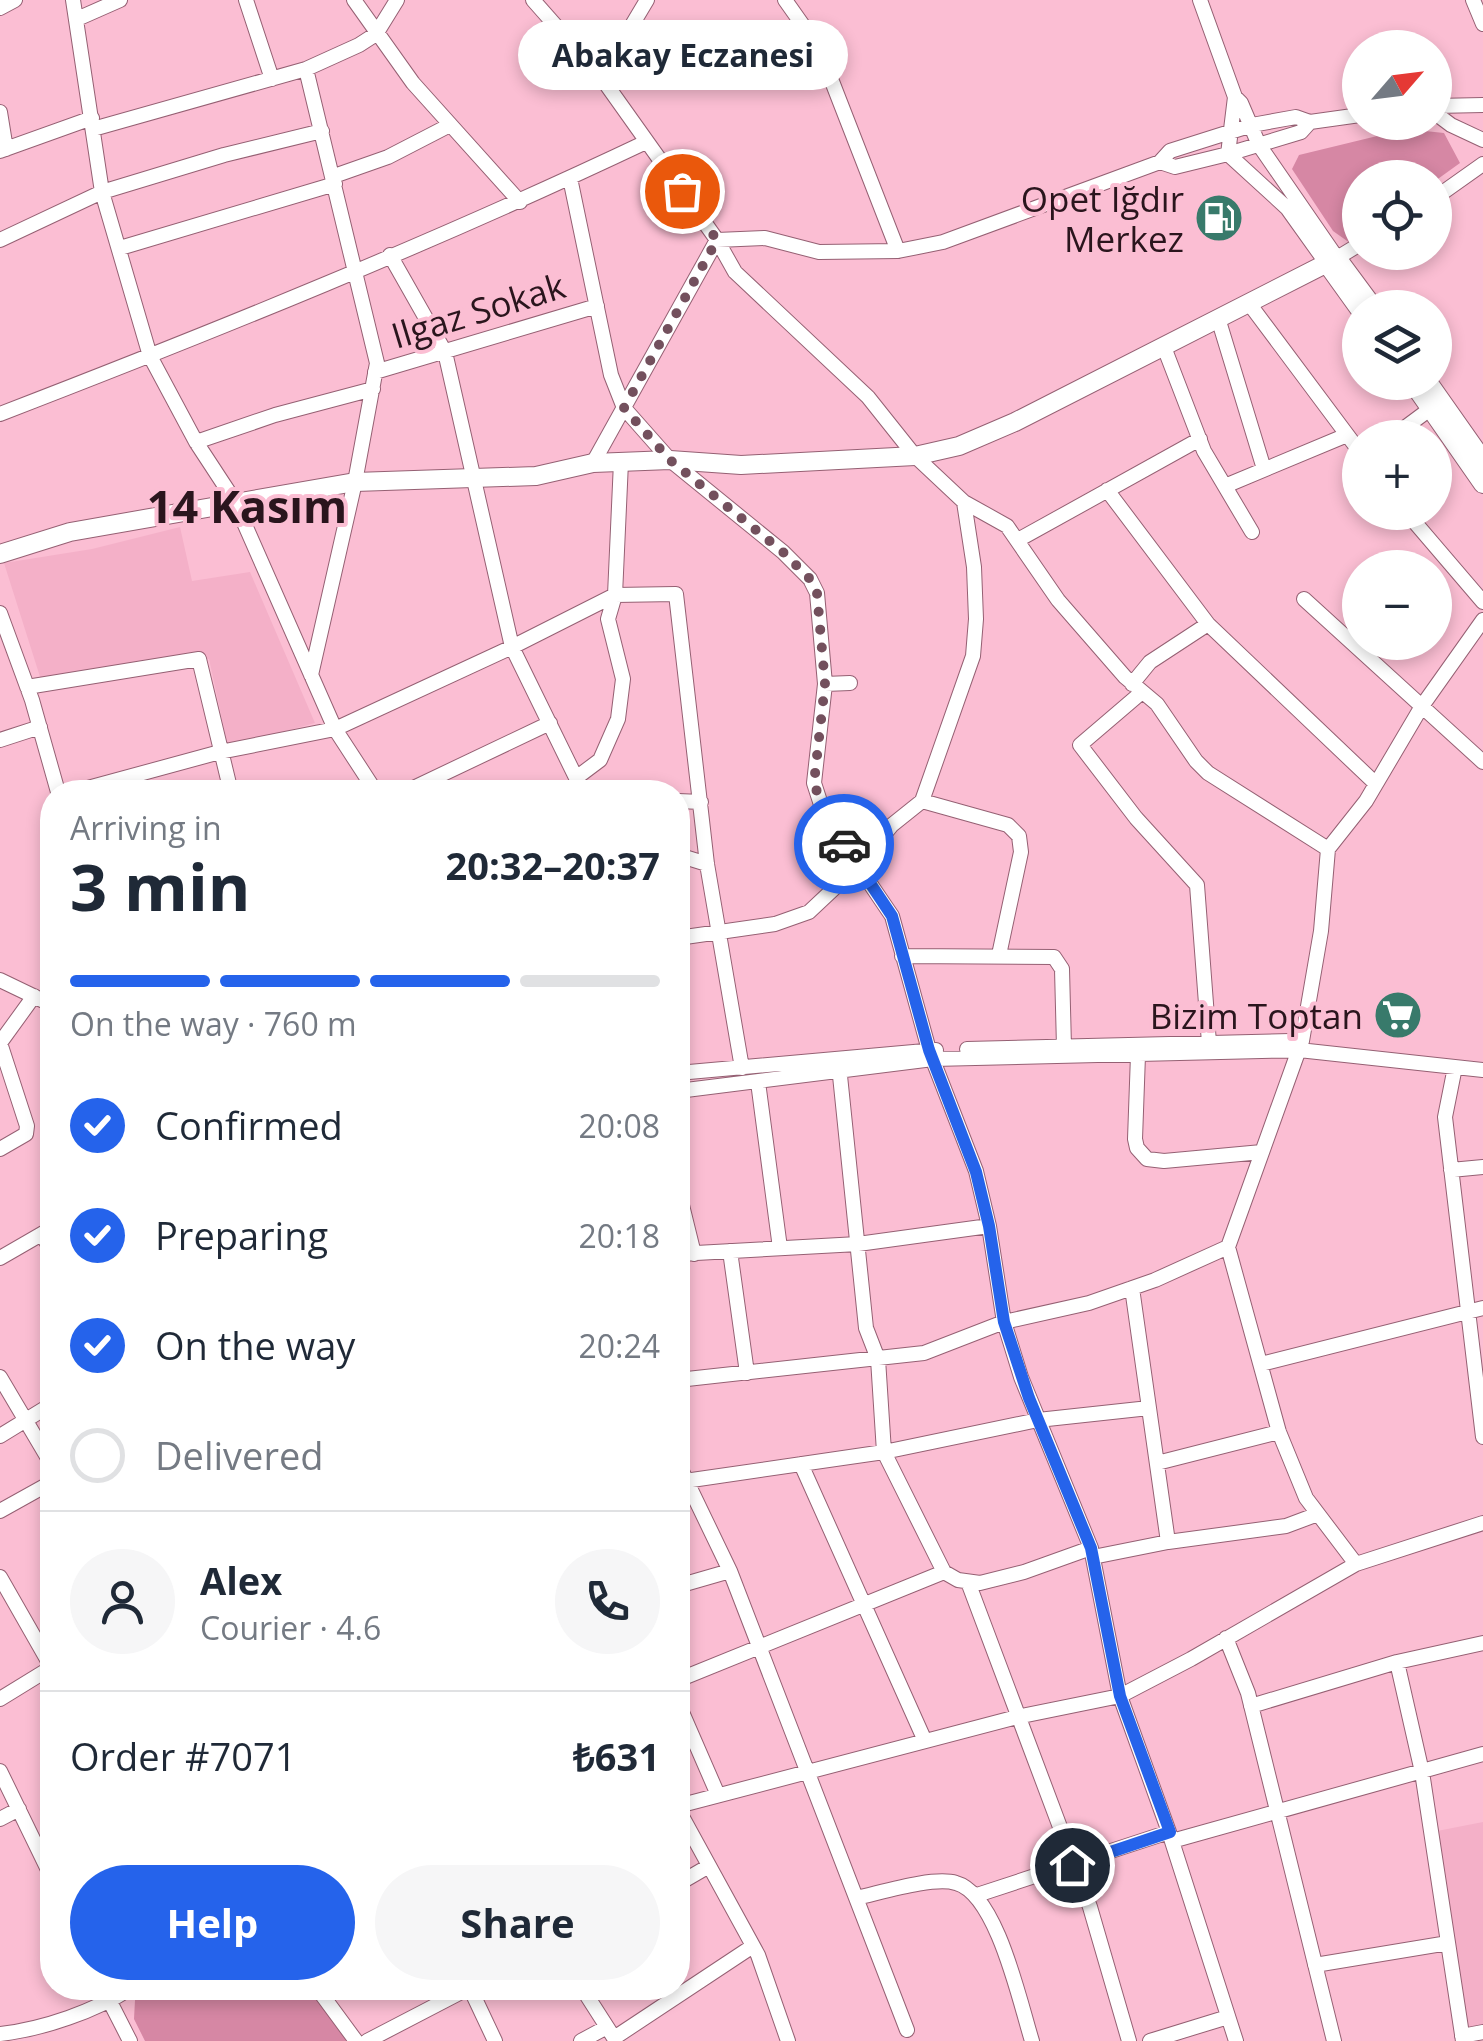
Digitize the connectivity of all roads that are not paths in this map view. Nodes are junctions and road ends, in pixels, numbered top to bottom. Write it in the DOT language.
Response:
graph roads {
  1 [pos="15,0"];
  2 [pos="73,0"];
  3 [pos="120,0"];
  4 [pos="246,0"];
  5 [pos="354,0"];
  6 [pos="397,0"];
  7 [pos="533,0"];
  8 [pos="647,0"];
  9 [pos="785,0"];
  10 [pos="1200,0"];
  11 [pos="1473,0"];
  12 [pos="0,8"];
  13 [pos="77,19"];
  14 [pos="1483,24"];
  15 [pos="376,34"];
  16 [pos="306,70"];
  17 [pos="601,76"];
  18 [pos="272,79"];
  19 [pos="1234,97"];
  20 [pos="1483,105"];
  21 [pos="1452,108"];
  22 [pos="0,112"];
  23 [pos="1342,118"];
  24 [pos="1452,120"];
  25 [pos="1310,122"];
  26 [pos="92,124"];
  27 [pos="450,125"];
  28 [pos="1252,125"];
  29 [pos="322,131"];
  30 [pos="1228,132"];
  31 [pos="1483,140"];
  32 [pos="646,142"];
  33 [pos="1259,145"];
  34 [pos="3,150"];
  35 [pos="1228,154"];
  36 [pos="1160,162"];
  37 [pos="1483,164"];
  38 [pos="570,178"];
  39 [pos="334,180"];
  40 [pos="1452,186"];
  41 [pos="102,192"];
  42 [pos="520,202"];
  43 [pos="0,240"];
  44 [pos="717,240"];
  45 [pos="120,248"];
  46 [pos="898,250"];
  47 [pos="390,255"];
  48 [pos="1342,255"];
  49 [pos="1332,261"];
  50 [pos="353,271"];
  51 [pos="1349,290"];
  52 [pos="1358,290"];
  53 [pos="1248,302"];
  54 [pos="597,306"];
  55 [pos="1218,318"];
  56 [pos="1164,346"];
  57 [pos="445,352"];
  58 [pos="150,356"];
  59 [pos="376,372"];
  60 [pos="373,388"];
  61 [pos="1424,400"];
  62 [pos="1441,400"];
  63 [pos="624,408"];
  64 [pos="1430,409"];
  65 [pos="0,414"];
  66 [pos="1415,420"];
  67 [pos="1342,427"];
  68 [pos="1342,436"];
  69 [pos="1200,439"];
  70 [pos="196,442"];
  71 [pos="915,456"];
  72 [pos="670,460"];
  73 [pos="1483,460"];
  74 [pos="621,462"];
  75 [pos="593,463"];
  76 [pos="1264,468"];
  77 [pos="475,479"];
  78 [pos="355,482"];
  79 [pos="1483,484"];
  80 [pos="1225,486"];
  81 [pos="1107,490"];
  82 [pos="234,500"];
  83 [pos="964,502"];
  84 [pos="1421,530"];
  85 [pos="1252,532"];
  86 [pos="1018,540"];
  87 [pos="0,554"];
  88 [pos="615,594"];
  89 [pos="1304,598"];
  90 [pos="1483,602"];
  91 [pos="0,613"];
  92 [pos="1483,620"];
  93 [pos="1208,624"];
  94 [pos="512,647"];
  95 [pos="311,676"];
  96 [pos="850,683"];
  97 [pos="825,684"];
  98 [pos="27,687"];
  99 [pos="1137,688"];
  100 [pos="1422,706"];
  101 [pos="550,722"];
  102 [pos="40,727"];
  103 [pos="334,728"];
  104 [pos="0,740"];
  105 [pos="220,752"];
  106 [pos="1483,762"];
  107 [pos="576,778"];
  108 [pos="55,780"];
  109 [pos="117,780"];
  110 [pos="228,780"];
  111 [pos="368,780"];
  112 [pos="430,780"];
  113 [pos="1376,784"];
  114 [pos="922,801"];
  115 [pos="690,802"];
  116 [pos="701,802"];
  117 [pos="1328,849"];
  118 [pos="690,859"];
  119 [pos="707,864"];
  120 [pos="859,864"];
  121 [pos="718,932"];
  122 [pos="690,936"];
  123 [pos="999,955"];
  124 [pos="902,956"];
  125 [pos="0,980"];
  126 [pos="34,996"];
  127 [pos="40,999"];
  128 [pos="1209,1043"];
  129 [pos="1300,1046"];
  130 [pos="1064,1047"];
  131 [pos="931,1055"];
  132 [pos="1138,1055"];
  133 [pos="1483,1062"];
  134 [pos="839,1065"];
  135 [pos="1455,1067"];
  136 [pos="742,1068"];
  137 [pos="1483,1070"];
  138 [pos="690,1073"];
  139 [pos="758,1082"];
  140 [pos="690,1090"];
  141 [pos="0,1149"];
  142 [pos="1262,1152"];
  143 [pos="1483,1167"];
  144 [pos="1451,1170"];
  145 [pos="989,1226"];
  146 [pos="40,1235"];
  147 [pos="690,1238"];
  148 [pos="858,1244"];
  149 [pos="1228,1247"];
  150 [pos="780,1248"];
  151 [pos="730,1251"];
  152 [pos="690,1254"];
  153 [pos="694,1254"];
  154 [pos="0,1258"];
  155 [pos="1132,1288"];
  156 [pos="1483,1308"];
  157 [pos="1467,1314"];
  158 [pos="1004,1322"];
  159 [pos="878,1360"];
  160 [pos="1261,1364"];
  161 [pos="748,1373"];
  162 [pos="0,1377"];
  163 [pos="690,1379"];
  164 [pos="1149,1408"];
  165 [pos="40,1412"];
  166 [pos="1038,1420"];
  167 [pos="25,1421"];
  168 [pos="1279,1432"];
  169 [pos="0,1436"];
  170 [pos="1483,1437"];
  171 [pos="40,1446"];
  172 [pos="884,1452"];
  173 [pos="1157,1463"];
  174 [pos="801,1464"];
  175 [pos="690,1480"];
  176 [pos="40,1489"];
  177 [pos="690,1497"];
  178 [pos="0,1512"];
  179 [pos="1318,1514"];
  180 [pos="1483,1523"];
  181 [pos="1168,1542"];
  182 [pos="1092,1552"];
  183 [pos="1356,1564"];
  184 [pos="730,1570"];
  185 [pos="944,1572"];
  186 [pos="0,1577"];
  187 [pos="690,1582"];
  188 [pos="968,1582"];
  189 [pos="863,1604"];
  190 [pos="1226,1638"];
  191 [pos="1483,1644"];
  192 [pos="40,1647"];
  193 [pos="758,1648"];
  194 [pos="1397,1662"];
  195 [pos="40,1675"];
  196 [pos="690,1675"];
  197 [pos="1120,1696"];
  198 [pos="0,1699"];
  199 [pos="1251,1706"];
  200 [pos="1017,1716"];
  201 [pos="690,1730"];
  202 [pos="925,1741"];
  203 [pos="1483,1754"];
  204 [pos="0,1771"];
  205 [pos="807,1771"];
  206 [pos="1422,1772"];
  207 [pos="718,1795"];
  208 [pos="690,1803"];
  209 [pos="19,1809"];
  210 [pos="1277,1812"];
  211 [pos="0,1819"];
  212 [pos="690,1831"];
  213 [pos="1171,1837"];
  214 [pos="40,1848"];
  215 [pos="1072,1865"];
  216 [pos="708,1866"];
  217 [pos="690,1877"];
  218 [pos="977,1895"];
  219 [pos="856,1898"];
  220 [pos="1448,1943"];
  221 [pos="753,1946"];
  222 [pos="1315,1965"];
  223 [pos="690,1986"];
  224 [pos="94,2000"];
  225 [pos="109,2000"];
  226 [pos="326,2000"];
  227 [pos="447,2000"];
  228 [pos="476,2000"];
  229 [pos="590,2000"];
  230 [pos="667,2000"];
  231 [pos="1228,2016"];
  232 [pos="907,2030"];
  233 [pos="1483,2032"];
  234 [pos="0,2034"];
  235 [pos="612,2035"];
  236 [pos="1462,2039"];
  237 [pos="130,2041"];
  238 [pos="356,2041"];
  239 [pos="367,2041"];
  240 [pos="495,2041"];
  241 [pos="582,2041"];
  242 [pos="788,2041"];
  243 [pos="1032,2041"];
  244 [pos="1129,2041"];
  245 [pos="1150,2041"];
  246 [pos="1236,2041"];
  247 [pos="1334,2041"];
  1 -- 12 [label="street"];
  2 -- 13 [label="street"];
  3 -- 13 [label="street"];
  4 -- 18 [label="street"];
  5 -- 15 [label="street"];
  6 -- 15 [label="street"];
  7 -- 17 [label="street"];
  8 -- 17 [label="street"];
  9 -- 46 [label="street"];
  10 -- 19 [label="street"];
  11 -- 14 [label="street"];
  13 -- 26 [label="street"];
  15 -- 16 [label="street"];
  15 -- 27 [label="street"];
  16 -- 18 [label="street"];
  16 -- 29 [label="street"];
  17 -- 32 [label="street"];
  18 -- 26 [label="street"];
  19 -- 28 [label="street"];
  19 -- 30 [label="street"];
  20 -- 21 [label="street"];
  22 -- 34 [label="street"];
  23 -- 25 [label="street"];
  24 -- 31 [label="street"];
  25 -- 28 [label="street"];
  25 -- 33 [label="street"];
  26 -- 34 [label="street"];
  26 -- 41 [label="street"];
  27 -- 39 [label="street"];
  27 -- 42 [label="street"];
  28 -- 30 [label="street"];
  28 -- 33 [label="street"];
  29 -- 39 [label="street"];
  29 -- 41 [label="street"];
  30 -- 35 [label="street"];
  30 -- 36 [label="street"];
  32 -- 38 [label="street"];
  32 -- 44 [label="street"];
  33 -- 35 [label="street"];
  33 -- 49 [label="street"];
  35 -- 36 [label="street"];
  35 -- 49 [label="street"];
  36 -- 46 [label="street"];
  37 -- 40 [label="street"];
  38 -- 42 [label="street"];
  38 -- 54 [label="street"];
  39 -- 45 [label="street"];
  39 -- 50 [label="street"];
  41 -- 43 [label="street"];
  41 -- 45 [label="street"];
  42 -- 47 [label="street"];
  44 -- 46 [label="street"];
  44 -- 63 [label="street"];
  44 -- 71 [label="street"];
  45 -- 58 [label="street"];
  47 -- 50 [label="street"];
  47 -- 57 [label="street"];
  48 -- 49 [label="street"];
  49 -- 51 [label="main road"];
  49 -- 52 [label="main road"];
  49 -- 53 [label="main road"];
  50 -- 58 [label="street"];
  50 -- 59 [label="street"];
  53 -- 55 [label="main road"];
  53 -- 67 [label="street"];
  54 -- 57 [label="street, Ilgaz Sokak"];
  54 -- 63 [label="street"];
  55 -- 56 [label="main road"];
  55 -- 76 [label="street"];
  56 -- 69 [label="street"];
  56 -- 71 [label="main road"];
  57 -- 59 [label="street, Ilgaz Sokak"];
  57 -- 77 [label="street"];
  58 -- 65 [label="street"];
  58 -- 70 [label="street"];
  59 -- 60 [label="street"];
  60 -- 70 [label="street"];
  60 -- 78 [label="street"];
  61 -- 64 [label="main road"];
  62 -- 73 [label="main road"];
  63 -- 72 [label="street"];
  63 -- 75 [label="street"];
  64 -- 66 [label="street"];
  64 -- 79 [label="main road"];
  68 -- 76 [label="street"];
  69 -- 80 [label="street"];
  69 -- 81 [label="street"];
  70 -- 82 [label="street"];
  71 -- 72 [label="main road"];
  71 -- 83 [label="street"];
  72 -- 74 [label="main road"];
  72 -- 97 [label="street"];
  74 -- 75 [label="main road"];
  74 -- 88 [label="street"];
  75 -- 77 [label="main road"];
  76 -- 80 [label="street"];
  77 -- 78 [label="main road"];
  77 -- 94 [label="street"];
  78 -- 82 [label="main road"];
  78 -- 95 [label="street"];
  80 -- 85 [label="street"];
  81 -- 86 [label="street"];
  81 -- 93 [label="street"];
  82 -- 87 [label="main road"];
  82 -- 95 [label="street"];
  83 -- 86 [label="street"];
  83 -- 114 [label="street"];
  84 -- 90 [label="street"];
  86 -- 99 [label="street"];
  88 -- 94 [label="street"];
  88 -- 107 [label="street"];
  88 -- 116 [label="street"];
  89 -- 100 [label="street"];
  91 -- 98 [label="street"];
  92 -- 100 [label="street"];
  93 -- 99 [label="street"];
  93 -- 113 [label="street"];
  94 -- 101 [label="street"];
  94 -- 103 [label="street"];
  95 -- 103 [label="street"];
  96 -- 97 [label="street"];
  97 -- 120 [label="street"];
  98 -- 102 [label="street"];
  98 -- 105 [label="street"];
  99 -- 117 [label="street"];
  99 -- 128 [label="street"];
  100 -- 106 [label="street"];
  100 -- 113 [label="street"];
  101 -- 107 [label="street"];
  101 -- 112 [label="street"];
  102 -- 104 [label="street"];
  102 -- 108 [label="street"];
  103 -- 105 [label="street"];
  103 -- 111 [label="street"];
  105 -- 109 [label="street"];
  105 -- 110 [label="street"];
  113 -- 117 [label="street"];
  114 -- 120 [label="street"];
  114 -- 123 [label="street"];
  115 -- 116 [label="street"];
  116 -- 119 [label="street"];
  117 -- 129 [label="street"];
  118 -- 119 [label="street"];
  119 -- 121 [label="street"];
  120 -- 121 [label="street"];
  120 -- 124 [label="street"];
  121 -- 122 [label="street"];
  121 -- 136 [label="street"];
  123 -- 124 [label="street"];
  123 -- 130 [label="street"];
  124 -- 131 [label="street"];
  125 -- 126 [label="street"];
  126 -- 127 [label="street"];
  126 -- 141 [label="street"];
  128 -- 129 [label="street"];
  128 -- 130 [label="street"];
  129 -- 132 [label="street"];
  129 -- 133 [label="street"];
  129 -- 135 [label="street"];
  129 -- 142 [label="street"];
  130 -- 131 [label="street"];
  131 -- 132 [label="street"];
  131 -- 134 [label="street"];
  131 -- 145 [label="street"];
  132 -- 142 [label="street"];
  134 -- 136 [label="street"];
  134 -- 139 [label="street"];
  134 -- 148 [label="street"];
  135 -- 137 [label="street"];
  135 -- 144 [label="street"];
  136 -- 138 [label="street"];
  139 -- 140 [label="street"];
  139 -- 150 [label="street"];
  142 -- 149 [label="street"];
  143 -- 144 [label="street"];
  144 -- 157 [label="street"];
  145 -- 148 [label="street"];
  145 -- 158 [label="street"];
  146 -- 154 [label="street"];
  147 -- 153 [label="street"];
  148 -- 150 [label="street"];
  148 -- 159 [label="street"];
  149 -- 155 [label="street"];
  149 -- 160 [label="street"];
  150 -- 151 [label="street"];
  151 -- 153 [label="street"];
  151 -- 161 [label="street"];
  152 -- 153 [label="street"];
  155 -- 158 [label="street"];
  155 -- 164 [label="street"];
  156 -- 157 [label="street"];
  157 -- 160 [label="street"];
  157 -- 170 [label="street"];
  158 -- 159 [label="street"];
  158 -- 166 [label="street"];
  159 -- 161 [label="street"];
  159 -- 172 [label="street"];
  160 -- 168 [label="street"];
  161 -- 163 [label="street"];
  162 -- 167 [label="street"];
  164 -- 166 [label="street"];
  164 -- 173 [label="street"];
  165 -- 167 [label="street"];
  166 -- 172 [label="street"];
  166 -- 182 [label="street"];
  167 -- 169 [label="street"];
  167 -- 171 [label="street"];
  168 -- 173 [label="street"];
  168 -- 179 [label="street"];
  172 -- 174 [label="street"];
  172 -- 185 [label="street"];
  173 -- 181 [label="street"];
  174 -- 175 [label="street"];
  174 -- 189 [label="street"];
  176 -- 178 [label="street"];
  177 -- 184 [label="street"];
  179 -- 181 [label="street"];
  179 -- 183 [label="street"];
  180 -- 183 [label="street"];
  181 -- 182 [label="street"];
  182 -- 188 [label="street"];
  182 -- 197 [label="street"];
  183 -- 190 [label="street"];
  184 -- 187 [label="street"];
  184 -- 193 [label="street"];
  185 -- 188 [label="street"];
  185 -- 189 [label="street"];
  186 -- 192 [label="street"];
  188 -- 200 [label="street"];
  189 -- 193 [label="street"];
  189 -- 202 [label="street"];
  190 -- 197 [label="street"];
  190 -- 199 [label="street"];
  191 -- 194 [label="street"];
  193 -- 196 [label="street"];
  193 -- 205 [label="street"];
  194 -- 199 [label="street"];
  194 -- 206 [label="street"];
  195 -- 198 [label="street"];
  197 -- 200 [label="street"];
  197 -- 213 [label="street"];
  199 -- 210 [label="street"];
  200 -- 202 [label="street"];
  200 -- 215 [label="street"];
  201 -- 207 [label="street"];
  202 -- 205 [label="street"];
  203 -- 206 [label="street"];
  204 -- 209 [label="street"];
  205 -- 207 [label="street"];
  205 -- 219 [label="street"];
  206 -- 210 [label="street"];
  206 -- 220 [label="street"];
  207 -- 208 [label="street"];
  209 -- 211 [label="street"];
  209 -- 214 [label="street"];
  210 -- 213 [label="street"];
  210 -- 222 [label="street"];
  212 -- 216 [label="street"];
  213 -- 215 [label="street"];
  213 -- 231 [label="street"];
  215 -- 218 [label="street"];
  215 -- 244 [label="street"];
  216 -- 217 [label="street"];
  216 -- 221 [label="street"];
  218 -- 219 [label="street"];
  218 -- 243 [label="street"];
  219 -- 232 [label="street"];
  220 -- 222 [label="street"];
  220 -- 236 [label="street"];
  221 -- 223 [label="street"];
  221 -- 242 [label="street"];
  222 -- 247 [label="street"];
  224 -- 234 [label="street"];
  225 -- 237 [label="street"];
  226 -- 238 [label="street"];
  227 -- 239 [label="street"];
  228 -- 240 [label="street"];
  229 -- 235 [label="street"];
  230 -- 235 [label="street"];
  231 -- 245 [label="street"];
  231 -- 246 [label="street"];
  233 -- 236 [label="street"];
  235 -- 241 [label="street"];
}
